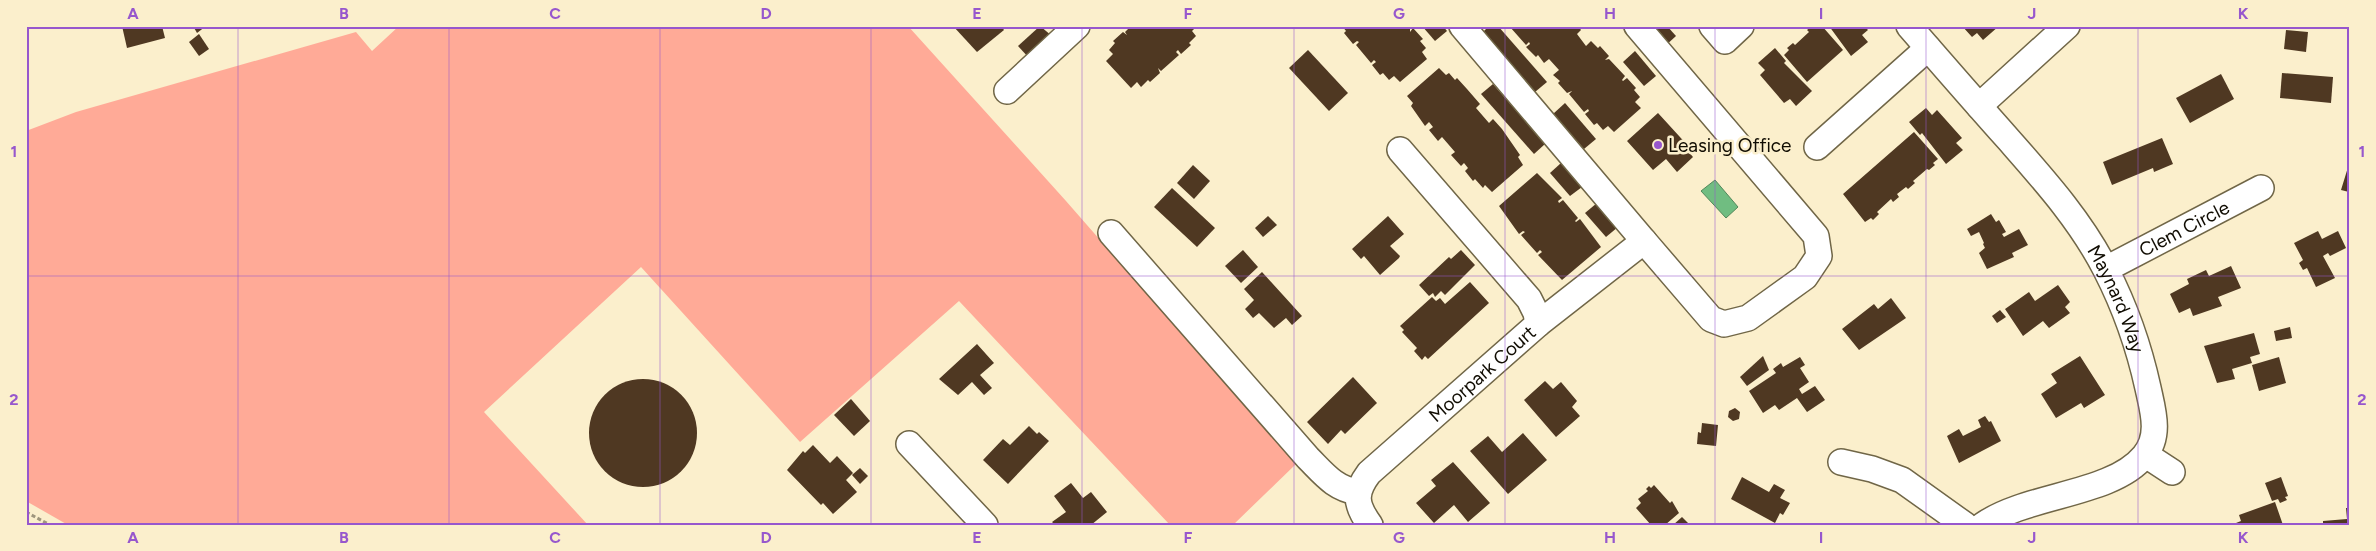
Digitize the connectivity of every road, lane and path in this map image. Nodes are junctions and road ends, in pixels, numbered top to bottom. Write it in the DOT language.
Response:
graph roads {
  1 [pos="1077,26"];
  2 [pos="1462,26"];
  3 [pos="1637,26"];
  4 [pos="1909,26"];
  5 [pos="2067,26"];
  6 [pos="1928,48"];
  7 [pos="1007,91"];
  8 [pos="1979,106"];
  9 [pos="1817,147"];
  10 [pos="1400,150"];
  11 [pos="2261,188"];
  12 [pos="1111,233"];
  13 [pos="1644,241"];
  14 [pos="2106,269"];
  15 [pos="1538,324"];
  16 [pos="909,444"];
  17 [pos="2146,455"];
  18 [pos="1841,462"];
  19 [pos="2172,472"];
  20 [pos="1358,492"];
  21 [pos="26,512"];
  22 [pos="50,525"];
  23 [pos="985,525"];
  24 [pos="1370,525"];
  25 [pos="1965,525"];
  26 [pos="1982,525"];
  1 -- 7 [label="street"];
  2 -- 13 [label="street"];
  3 -- 13 [label="street"];
  4 -- 6 [label="street, Maynard Way"];
  5 -- 8 [label="street"];
  6 -- 8 [label="street, Maynard Way"];
  6 -- 9 [label="street"];
  8 -- 14 [label="street, Maynard Way"];
  10 -- 15 [label="street, Moorpark Court"];
  11 -- 14 [label="street, Clem Circle"];
  12 -- 20 [label="street"];
  13 -- 15 [label="street"];
  14 -- 17 [label="street, Maynard Way"];
  15 -- 20 [label="street, Moorpark Court"];
  16 -- 23 [label="street"];
  17 -- 19 [label="street"];
  17 -- 26 [label="street"];
  18 -- 25 [label="street"];
  20 -- 24 [label="street"];
  21 -- 22 [label="path"];
}
